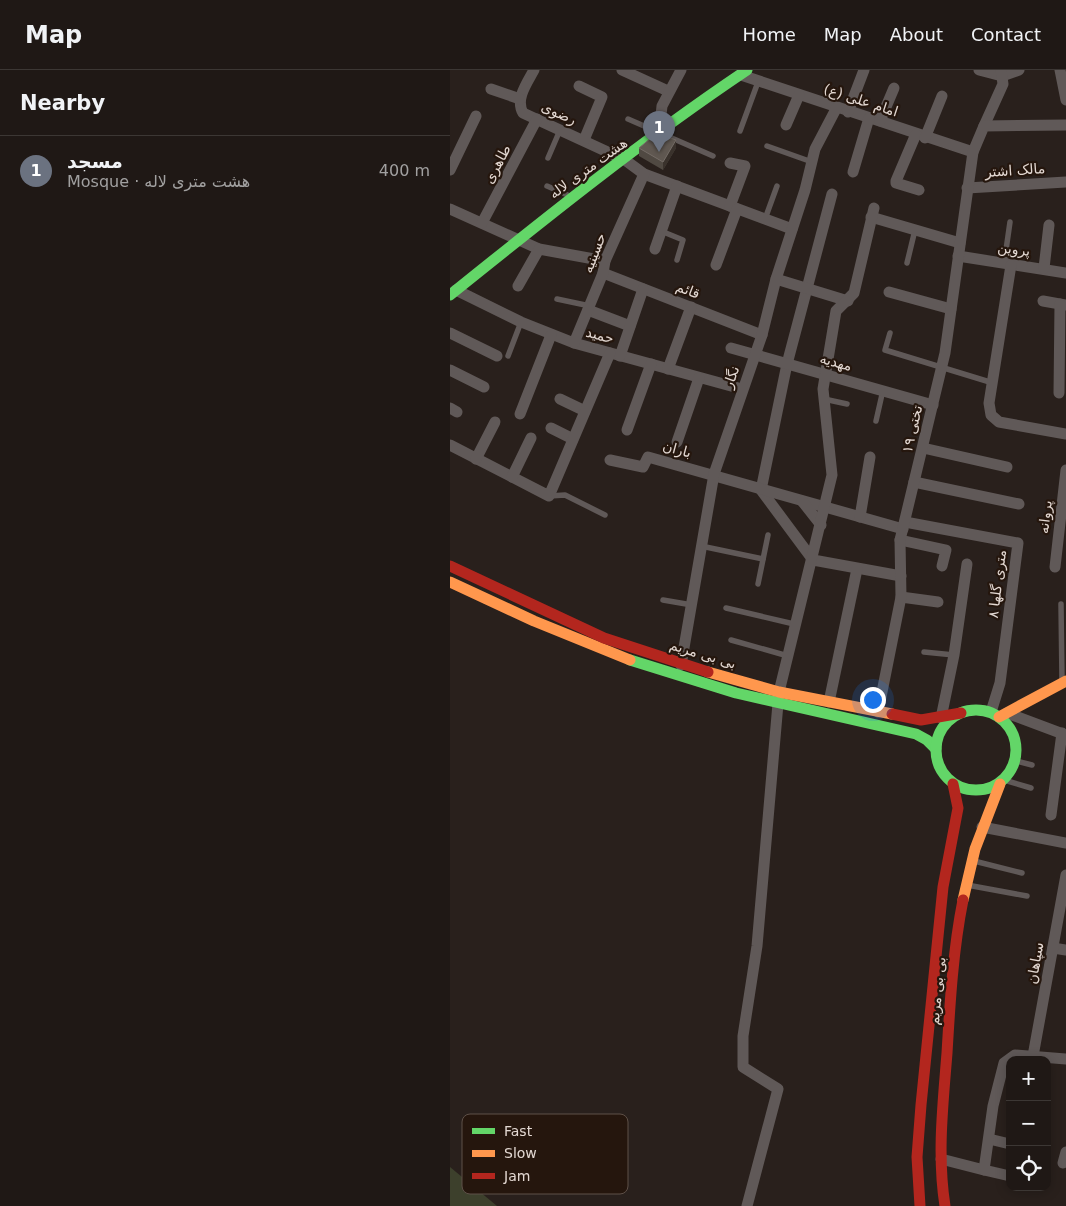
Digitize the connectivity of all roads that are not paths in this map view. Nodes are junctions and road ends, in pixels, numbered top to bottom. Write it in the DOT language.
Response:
graph roads {
  1 [pos="534,70"];
  2 [pos="622,70"];
  3 [pos="681,70"];
  4 [pos="864,70"];
  5 [pos="979,70"];
  6 [pos="1019,70"];
  7 [pos="1060,70"];
  8 [pos="744,72"];
  9 [pos="1001,73"];
  10 [pos="758,82"];
  11 [pos="579,86"];
  12 [pos="894,88"];
  13 [pos="491,89"];
  14 [pos="668,91"];
  15 [pos="799,95"];
  16 [pos="942,96"];
  17 [pos="520,99"];
  18 [pos="1066,100"];
  19 [pos="837,107"];
  20 [pos="848,112"];
  21 [pos="476,116"];
  22 [pos="869,118"];
  23 [pos="628,119"];
  24 [pos="538,120"];
  25 [pos="880,121"];
  26 [pos="786,125"];
  27 [pos="1066,125"];
  28 [pos="984,126"];
  29 [pos="560,130"];
  30 [pos="740,131"];
  31 [pos="659,134"];
  32 [pos="921,136"];
  33 [pos="584,140"];
  34 [pos="767,146"];
  35 [pos="973,152"];
  36 [pos="453,156"];
  37 [pos="713,156"];
  38 [pos="548,158"];
  39 [pos="624,160"];
  40 [pos="812,162"];
  41 [pos="730,163"];
  42 [pos="450,170"];
  43 [pos="853,172"];
  44 [pos="644,174"];
  45 [pos="1066,182"];
  46 [pos="547,186"];
  47 [pos="677,186"];
  48 [pos="777,186"];
  49 [pos="967,188"];
  50 [pos="919,190"];
  51 [pos="832,194"];
  52 [pos="574,198"];
  53 [pos="733,207"];
  54 [pos="450,209"];
  55 [pos="765,219"];
  56 [pos="1010,222"];
  57 [pos="482,223"];
  58 [pos="1049,225"];
  59 [pos="792,229"];
  60 [pos="914,230"];
  61 [pos="661,231"];
  62 [pos="518,240"];
  63 [pos="960,243"];
  64 [pos="539,249"];
  65 [pos="655,249"];
  66 [pos="958,256"];
  67 [pos="677,260"];
  68 [pos="605,261"];
  69 [pos="907,263"];
  70 [pos="1007,264"];
  71 [pos="716,265"];
  72 [pos="1044,268"];
  73 [pos="1066,272"];
  74 [pos="603,273"];
  75 [pos="776,278"];
  76 [pos="518,286"];
  77 [pos="807,288"];
  78 [pos="454,289"];
  79 [pos="643,289"];
  80 [pos="889,292"];
  81 [pos="557,299"];
  82 [pos="848,301"];
  83 [pos="1043,301"];
  84 [pos="1063,305"];
  85 [pos="691,307"];
  86 [pos="589,308"];
  87 [pos="951,309"];
  88 [pos="521,322"];
  89 [pos="630,326"];
  90 [pos="450,333"];
  91 [pos="890,334"];
  92 [pos="551,335"];
  93 [pos="762,335"];
  94 [pos="574,343"];
  95 [pos="731,348"];
  96 [pos="1063,353"];
  97 [pos="615,355"];
  98 [pos="755,355"];
  99 [pos="502,356"];
  100 [pos="650,364"];
  101 [pos="787,364"];
  102 [pos="942,366"];
  103 [pos="668,369"];
  104 [pos="450,370"];
  105 [pos="826,374"];
  106 [pos="699,378"];
  107 [pos="993,383"];
  108 [pos="484,387"];
  109 [pos="742,389"];
  110 [pos="883,390"];
  111 [pos="1062,394"];
  112 [pos="560,399"];
  113 [pos="824,399"];
  114 [pos="847,404"];
  115 [pos="933,405"];
  116 [pos="586,411"];
  117 [pos="520,414"];
  118 [pos="876,421"];
  119 [pos="495,422"];
  120 [pos="551,428"];
  121 [pos="627,430"];
  122 [pos="1066,434"];
  123 [pos="531,438"];
  124 [pos="573,439"];
  125 [pos="677,442"];
  126 [pos="450,445"];
  127 [pos="923,448"];
  128 [pos="870,457"];
  129 [pos="476,459"];
  130 [pos="610,460"];
  131 [pos="1007,467"];
  132 [pos="1066,470"];
  133 [pos="714,474"];
  134 [pos="512,477"];
  135 [pos="914,482"];
  136 [pos="761,490"];
  137 [pos="549,496"];
  138 [pos="802,501"];
  139 [pos="1019,504"];
  140 [pos="826,507"];
  141 [pos="605,515"];
  142 [pos="860,517"];
  143 [pos="821,525"];
  144 [pos="903,530"];
  145 [pos="768,534"];
  146 [pos="701,546"];
  147 [pos="763,559"];
  148 [pos="813,560"];
  149 [pos="967,564"];
  150 [pos="450,566"];
  151 [pos="942,566"];
  152 [pos="1055,567"];
  153 [pos="856,570"];
  154 [pos="901,576"];
  155 [pos="450,582"];
  156 [pos="758,584"];
  157 [pos="902,597"];
  158 [pos="663,600"];
  159 [pos="938,602"];
  160 [pos="1061,604"];
  161 [pos="692,605"];
  162 [pos="726,608"];
  163 [pos="794,624"];
  164 [pos="731,640"];
  165 [pos="924,652"];
  166 [pos="954,655"];
  167 [pos="788,656"];
  168 [pos="681,665"];
  169 [pos="1064,683"];
  170 [pos="779,692"];
  171 [pos="830,702"];
  172 [pos="778,705"];
  173 [pos="878,712"];
  174 [pos="961,713"];
  175 [pos="999,714"];
  176 [pos="941,718"];
  177 [pos="1064,734"];
  178 [pos="936,749"];
  179 [pos="1016,761"];
  180 [pos="1032,765"];
  181 [pos="1002,782"];
  182 [pos="953,784"];
  183 [pos="1031,788"];
  184 [pos="1051,815"];
  185 [pos="982,826"];
  186 [pos="1066,843"];
  187 [pos="972,861"];
  188 [pos="1022,873"];
  189 [pos="1066,875"];
  190 [pos="967,885"];
  191 [pos="1028,896"];
  192 [pos="1053,948"];
  193 [pos="1066,950"];
  194 [pos="1013,1056"];
  195 [pos="1033,1056"];
  196 [pos="1066,1058"];
  197 [pos="1051,1059"];
  198 [pos="1006,1061"];
  199 [pos="989,1138"];
  200 [pos="1006,1143"];
  201 [pos="941,1159"];
  202 [pos="984,1170"];
  203 [pos="1006,1175"];
  204 [pos="747,1206"];
  205 [pos="920,1206"];
  206 [pos="946,1206"];
  1 -- 17 [label="street"];
  2 -- 14 [label="street"];
  3 -- 14 [label="street"];
  4 -- 20 [label="street"];
  5 -- 9 [label="street"];
  6 -- 9 [label="street"];
  7 -- 18 [label="street"];
  8 -- 10 [label="street, امام علی (ع)"];
  8 -- 31 [label="street, هشت متری لاله"];
  9 -- 28 [label="street, تختی ۱۹"];
  10 -- 15 [label="street, امام علی (ع)"];
  10 -- 30 [label="lane"];
  11 -- 33 [label="street"];
  12 -- 25 [label="street"];
  13 -- 17 [label="street"];
  14 -- 31 [label="street"];
  15 -- 19 [label="street, امام علی (ع)"];
  15 -- 26 [label="street"];
  16 -- 32 [label="street"];
  17 -- 24 [label="street, رضوی"];
  19 -- 20 [label="street, امام علی (ع)"];
  19 -- 40 [label="street, نگار"];
  20 -- 22 [label="street, امام علی (ع)"];
  21 -- 36 [label="street"];
  22 -- 25 [label="street, امام علی (ع)"];
  22 -- 43 [label="street"];
  23 -- 31 [label="lane"];
  24 -- 29 [label="street, رضوی"];
  24 -- 57 [label="street, طاهری"];
  25 -- 32 [label="street, امام علی (ع)"];
  27 -- 28 [label="street"];
  28 -- 35 [label="street, تختی ۱۹"];
  29 -- 33 [label="street, رضوی"];
  29 -- 38 [label="lane"];
  31 -- 37 [label="lane"];
  31 -- 39 [label="street, هشت متری لاله"];
  32 -- 35 [label="street, امام علی (ع)"];
  32 -- 50 [label="street"];
  33 -- 39 [label="street, رضوی"];
  34 -- 40 [label="lane"];
  35 -- 49 [label="street, تختی ۱۹"];
  36 -- 42 [label="street"];
  39 -- 44 [label="street, رضوی"];
  39 -- 52 [label="street, هشت متری لاله"];
  40 -- 59 [label="street, نگار"];
  41 -- 53 [label="street"];
  44 -- 47 [label="street, رضوی"];
  44 -- 68 [label="street, حسینیه"];
  45 -- 49 [label="street, مالک اشتر"];
  46 -- 52 [label="lane"];
  47 -- 53 [label="street, رضوی"];
  47 -- 61 [label="street"];
  48 -- 55 [label="lane"];
  49 -- 63 [label="street, تختی ۱۹"];
  51 -- 77 [label="street"];
  52 -- 62 [label="street, هشت متری لاله"];
  53 -- 55 [label="street, رضوی"];
  53 -- 71 [label="street"];
  54 -- 57 [label="street"];
  55 -- 59 [label="street, رضوی"];
  56 -- 70 [label="lane"];
  57 -- 62 [label="street"];
  58 -- 72 [label="street"];
  59 -- 75 [label="street, نگار"];
  60 -- 63 [label="street"];
  60 -- 69 [label="lane"];
  60 -- 82 [label="street"];
  61 -- 65 [label="street"];
  61 -- 67 [label="lane"];
  62 -- 64 [label="street"];
  62 -- 78 [label="street, هشت متری لاله"];
  63 -- 66 [label="street, تختی ۱۹"];
  64 -- 68 [label="street"];
  64 -- 76 [label="street"];
  66 -- 70 [label="street, پروین"];
  66 -- 87 [label="street, تختی ۱۹"];
  68 -- 74 [label="street, حسینیه"];
  70 -- 72 [label="street, پروین"];
  70 -- 107 [label="street"];
  72 -- 73 [label="street, پروین"];
  74 -- 79 [label="street, قائم"];
  74 -- 86 [label="street, حسینیه"];
  75 -- 77 [label="street"];
  75 -- 93 [label="street, نگار"];
  77 -- 82 [label="street"];
  77 -- 101 [label="street"];
  78 -- 88 [label="street, حمید"];
  79 -- 85 [label="street, قائم"];
  79 -- 89 [label="street"];
  80 -- 87 [label="street"];
  81 -- 86 [label="lane"];
  82 -- 105 [label="street"];
  83 -- 84 [label="street"];
  84 -- 96 [label="street"];
  85 -- 93 [label="street, قائم"];
  85 -- 103 [label="street"];
  86 -- 89 [label="street"];
  86 -- 94 [label="street, حسینیه"];
  87 -- 102 [label="street, تختی ۱۹"];
  88 -- 92 [label="street, حمید"];
  88 -- 99 [label="lane"];
  89 -- 97 [label="street"];
  90 -- 99 [label="street"];
  91 -- 102 [label="lane"];
  92 -- 94 [label="street, حمید"];
  92 -- 117 [label="street"];
  93 -- 98 [label="street, نگار"];
  94 -- 97 [label="street, حمید"];
  95 -- 98 [label="street, مهدیه"];
  96 -- 111 [label="street"];
  97 -- 100 [label="street, حمید"];
  97 -- 116 [label="street"];
  98 -- 101 [label="street, مهدیه"];
  98 -- 109 [label="street, نگار"];
  100 -- 103 [label="street, حمید"];
  100 -- 121 [label="street"];
  101 -- 105 [label="street, مهدیه"];
  101 -- 136 [label="street"];
  102 -- 107 [label="lane"];
  102 -- 115 [label="street, تختی ۱۹"];
  103 -- 106 [label="street, حمید"];
  104 -- 108 [label="street"];
  105 -- 110 [label="street, مهدیه"];
  105 -- 113 [label="street"];
  106 -- 109 [label="street, حمید"];
  106 -- 125 [label="street"];
  107 -- 122 [label="street"];
  109 -- 133 [label="street, نگار"];
  110 -- 115 [label="street, مهدیه"];
  110 -- 118 [label="lane"];
  112 -- 116 [label="street"];
  113 -- 114 [label="lane"];
  113 -- 140 [label="street"];
  115 -- 127 [label="street, تختی ۱۹"];
  116 -- 124 [label="street"];
  119 -- 129 [label="street"];
  120 -- 124 [label="street"];
  123 -- 134 [label="street"];
  124 -- 137 [label="street"];
  126 -- 129 [label="street"];
  127 -- 131 [label="street"];
  127 -- 135 [label="street, تختی ۱۹"];
  128 -- 142 [label="street"];
  129 -- 134 [label="street"];
  130 -- 133 [label="street, باران"];
  132 -- 152 [label="street, پروانه"];
  133 -- 136 [label="street"];
  133 -- 146 [label="street, نگار"];
  134 -- 137 [label="street"];
  135 -- 139 [label="street"];
  135 -- 144 [label="street, تختی ۱۹"];
  136 -- 138 [label="street"];
  136 -- 148 [label="street"];
  137 -- 141 [label="lane"];
  138 -- 140 [label="street"];
  138 -- 143 [label="street"];
  140 -- 142 [label="street"];
  140 -- 143 [label="street"];
  142 -- 144 [label="street"];
  143 -- 148 [label="street"];
  144 -- 151 [label="street"];
  144 -- 154 [label="street, تختی ۱۹"];
  144 -- 175 [label="street, ۸ متری گلها"];
  145 -- 147 [label="lane"];
  146 -- 147 [label="lane"];
  146 -- 161 [label="street, نگار"];
  147 -- 156 [label="lane"];
  148 -- 153 [label="street"];
  148 -- 163 [label="street"];
  149 -- 166 [label="street"];
  150 -- 168 [label="street, بی بی مریم"];
  153 -- 154 [label="street"];
  153 -- 171 [label="street"];
  154 -- 157 [label="street, تختی ۱۹"];
  155 -- 172 [label="street, بی بی مریم"];
  157 -- 159 [label="street"];
  157 -- 173 [label="street, تختی ۱۹"];
  158 -- 161 [label="lane"];
  160 -- 169 [label="lane"];
  161 -- 168 [label="street, نگار"];
  162 -- 163 [label="lane"];
  163 -- 167 [label="street"];
  164 -- 167 [label="lane"];
  165 -- 166 [label="lane"];
  166 -- 176 [label="street"];
  167 -- 170 [label="street"];
  168 -- 170 [label="street, بی بی مریم"];
  169 -- 175 [label="street"];
  170 -- 171 [label="street, بی بی مریم"];
  170 -- 172 [label="street"];
  171 -- 173 [label="street, بی بی مریم"];
  172 -- 178 [label="street, بی بی مریم"];
  172 -- 204 [label="street"];
  173 -- 176 [label="street, بی بی مریم"];
  174 -- 175 [label="street"];
  174 -- 176 [label="street, بی بی مریم"];
  174 -- 178 [label="street"];
  175 -- 177 [label="street"];
  175 -- 179 [label="street"];
  177 -- 184 [label="street"];
  178 -- 182 [label="street"];
  179 -- 180 [label="lane"];
  179 -- 181 [label="street"];
  181 -- 182 [label="street"];
  181 -- 183 [label="lane"];
  181 -- 185 [label="street, بی بی مریم"];
  182 -- 205 [label="street, بی بی مریم"];
  185 -- 186 [label="street"];
  185 -- 187 [label="street, بی بی مریم"];
  187 -- 188 [label="lane"];
  187 -- 190 [label="street, بی بی مریم"];
  189 -- 192 [label="street, سپاهان"];
  190 -- 191 [label="lane"];
  190 -- 201 [label="street, بی بی مریم"];
  192 -- 193 [label="street"];
  192 -- 195 [label="street, سپاهان"];
  194 -- 195 [label="street"];
  196 -- 197 [label="street"];
  198 -- 199 [label="street"];
  199 -- 200 [label="street"];
  199 -- 202 [label="street"];
  201 -- 202 [label="street"];
  201 -- 206 [label="street, بی بی مریم"];
  202 -- 203 [label="street"];
}
